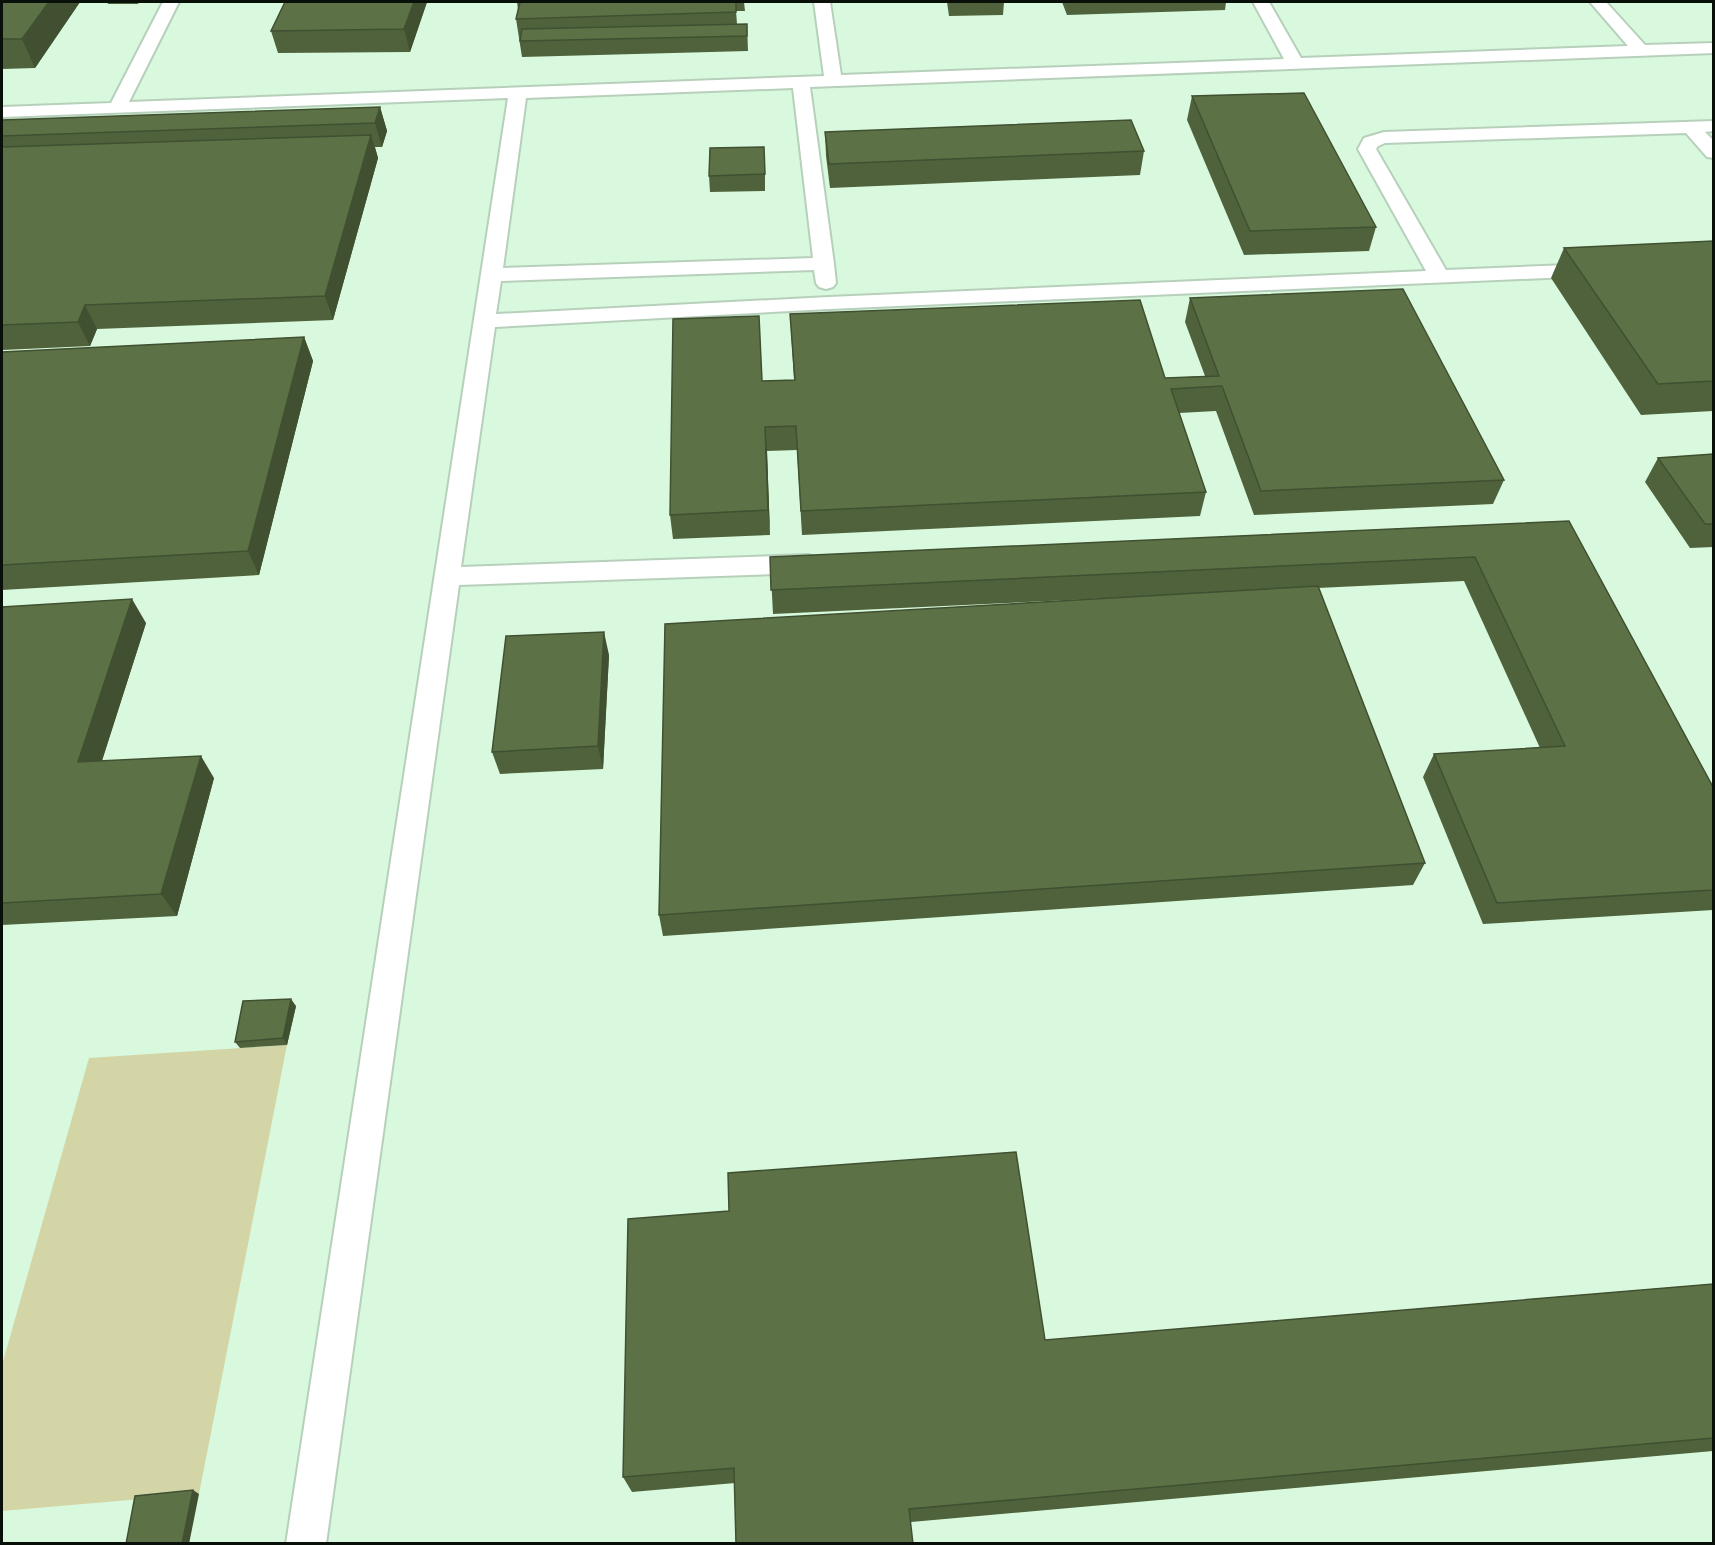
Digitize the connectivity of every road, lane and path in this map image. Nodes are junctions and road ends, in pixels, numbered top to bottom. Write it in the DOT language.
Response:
graph roads {
  1 [pos="171,2"];
  2 [pos="822,2"];
  3 [pos="1261,2"];
  4 [pos="1598,2"];
  5 [pos="1713,48"];
  6 [pos="1641,51"];
  7 [pos="1296,64"];
  8 [pos="833,81"];
  9 [pos="801,82"];
  10 [pos="518,93"];
  11 [pos="117,108"];
  12 [pos="2,112"];
  13 [pos="1713,126"];
  14 [pos="1691,127"];
  15 [pos="1713,153"];
  16 [pos="824,264"];
  17 [pos="1606,269"];
  18 [pos="492,275"];
  19 [pos="1440,278"];
  20 [pos="829,303"];
  21 [pos="485,321"];
  22 [pos="836,562"];
  23 [pos="448,576"];
  24 [pos="306,1544"];
  1 -- 11 [label="lane"];
  2 -- 8 [label="lane"];
  3 -- 7 [label="lane"];
  4 -- 6 [label="lane"];
  5 -- 6 [label="lane"];
  6 -- 7 [label="lane"];
  7 -- 8 [label="lane"];
  8 -- 9 [label="lane"];
  9 -- 10 [label="lane"];
  9 -- 16 [label="lane"];
  10 -- 11 [label="lane"];
  10 -- 18 [label="lane"];
  11 -- 12 [label="lane"];
  13 -- 14 [label="lane"];
  14 -- 15 [label="lane"];
  14 -- 19 [label="lane"];
  16 -- 18 [label="lane"];
  16 -- 20 [label="lane"];
  17 -- 19 [label="lane"];
  18 -- 21 [label="lane"];
  19 -- 20 [label="lane"];
  20 -- 21 [label="lane"];
  21 -- 23 [label="lane"];
  22 -- 23 [label="lane"];
  23 -- 24 [label="lane"];
}
